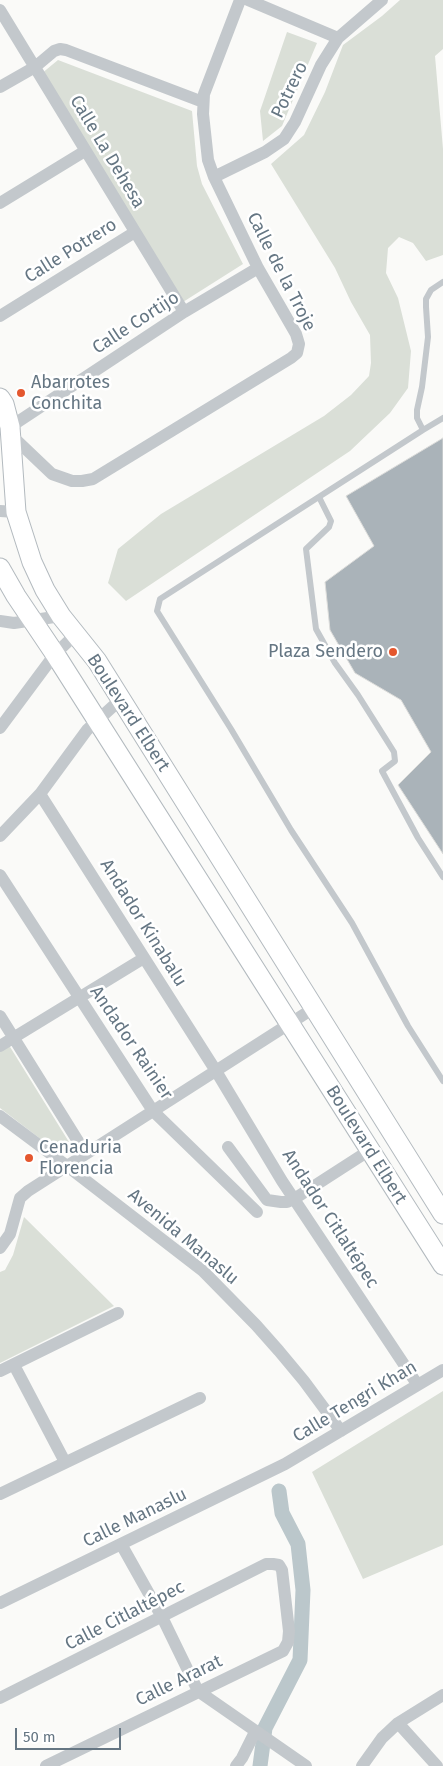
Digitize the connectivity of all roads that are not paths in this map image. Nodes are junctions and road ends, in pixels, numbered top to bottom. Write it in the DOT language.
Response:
graph roads {
  1 [pos="240,0"];
  2 [pos="248,0"];
  3 [pos="382,0"];
  4 [pos="0,10"];
  5 [pos="338,38"];
  6 [pos="35,67"];
  7 [pos="0,87"];
  8 [pos="203,102"];
  9 [pos="85,151"];
  10 [pos="214,177"];
  11 [pos="0,203"];
  12 [pos="135,232"];
  13 [pos="258,268"];
  14 [pos="443,282"];
  15 [pos="184,312"];
  16 [pos="0,316"];
  17 [pos="0,398"];
  18 [pos="443,418"];
  19 [pos="423,430"];
  20 [pos="10,431"];
  21 [pos="319,497"];
  22 [pos="8,512"];
  23 [pos="0,568"];
  24 [pos="61,616"];
  25 [pos="32,620"];
  26 [pos="0,621"];
  27 [pos="76,634"];
  28 [pos="55,654"];
  29 [pos="121,699"];
  30 [pos="97,720"];
  31 [pos="1,725"];
  32 [pos="40,794"];
  33 [pos="0,836"];
  34 [pos="0,875"];
  35 [pos="443,877"];
  36 [pos="144,958"];
  37 [pos="80,998"];
  38 [pos="314,1008"];
  39 [pos="0,1016"];
  40 [pos="290,1024"];
  41 [pos="14,1038"];
  42 [pos="0,1046"];
  43 [pos="216,1071"];
  44 [pos="443,1081"];
  45 [pos="154,1111"];
  46 [pos="0,1116"];
  47 [pos="228,1147"];
  48 [pos="370,1150"];
  49 [pos="86,1154"];
  50 [pos="67,1166"];
  51 [pos="294,1199"];
  52 [pos="257,1212"];
  53 [pos="443,1214"];
  54 [pos="0,1248"];
  55 [pos="443,1265"];
  56 [pos="118,1313"];
  57 [pos="14,1365"];
  58 [pos="443,1370"];
  59 [pos="0,1371"];
  60 [pos="417,1384"];
  61 [pos="200,1398"];
  62 [pos="341,1431"];
  63 [pos="65,1462"];
  64 [pos="285,1464"];
  65 [pos="0,1494"];
  66 [pos="121,1544"];
  67 [pos="0,1603"];
  68 [pos="162,1618"];
  69 [pos="289,1631"];
  70 [pos="198,1691"];
  71 [pos="443,1695"];
  72 [pos="0,1698"];
  73 [pos="398,1723"];
  74 [pos="255,1732"];
  75 [pos="46,1766"];
  76 [pos="236,1766"];
  77 [pos="306,1766"];
  78 [pos="362,1766"];
  79 [pos="438,1766"];
  1 -- 8 [label="street, Calle de la Troje"];
  2 -- 5 [label="street"];
  3 -- 5 [label="street, Potrero"];
  4 -- 6 [label="street, Calle La Dehesa"];
  5 -- 10 [label="street, Potrero"];
  6 -- 7 [label="street"];
  6 -- 8 [label="street"];
  6 -- 9 [label="street, Calle La Dehesa"];
  8 -- 10 [label="street, Calle de la Troje"];
  9 -- 11 [label="street"];
  9 -- 12 [label="street, Calle La Dehesa"];
  10 -- 13 [label="street, Calle de la Troje"];
  12 -- 15 [label="street, Calle La Dehesa"];
  12 -- 16 [label="street, Calle Potrero"];
  13 -- 15 [label="street, Calle Cortijo"];
  13 -- 20 [label="street, Calle de la Troje"];
  14 -- 19 [label="lane"];
  15 -- 20 [label="street, Calle Cortijo"];
  17 -- 20 [label="street, Boulevard Elbert"];
  18 -- 19 [label="lane"];
  19 -- 21 [label="lane"];
  20 -- 22 [label="street, Boulevard Elbert"];
  21 -- 35 [label="lane"];
  21 -- 44 [label="lane"];
  22 -- 24 [label="street, Boulevard Elbert"];
  23 -- 25 [label="street, Boulevard Elbert"];
  24 -- 25 [label="street"];
  24 -- 27 [label="street, Boulevard Elbert"];
  25 -- 26 [label="street"];
  25 -- 28 [label="street, Boulevard Elbert"];
  27 -- 28 [label="street"];
  27 -- 29 [label="street, Boulevard Elbert"];
  28 -- 30 [label="street, Boulevard Elbert"];
  28 -- 31 [label="street"];
  29 -- 30 [label="street"];
  29 -- 38 [label="street, Boulevard Elbert"];
  30 -- 32 [label="street"];
  30 -- 40 [label="street, Boulevard Elbert"];
  32 -- 33 [label="street"];
  32 -- 36 [label="street, Andador Kinabalu"];
  34 -- 37 [label="street, Andador Rainier"];
  36 -- 37 [label="street"];
  36 -- 43 [label="street, Andador Kinabalu"];
  37 -- 41 [label="street"];
  37 -- 45 [label="street, Andador Rainier"];
  38 -- 40 [label="street"];
  38 -- 53 [label="street, Boulevard Elbert"];
  39 -- 41 [label="street"];
  40 -- 43 [label="street"];
  40 -- 48 [label="street, Boulevard Elbert"];
  41 -- 42 [label="street"];
  41 -- 49 [label="street"];
  43 -- 45 [label="street"];
  43 -- 51 [label="street, Andador Citlaltépec"];
  45 -- 49 [label="street"];
  45 -- 52 [label="street, Andador Rainier"];
  46 -- 50 [label="street, Avenida Manaslu"];
  47 -- 51 [label="street"];
  48 -- 51 [label="street"];
  48 -- 55 [label="street, Boulevard Elbert"];
  49 -- 50 [label="street"];
  50 -- 54 [label="street"];
  50 -- 62 [label="street, Avenida Manaslu"];
  51 -- 60 [label="street, Andador Citlaltépec"];
  56 -- 57 [label="street"];
  57 -- 59 [label="street"];
  57 -- 63 [label="street"];
  58 -- 60 [label="street, Calle Tengri Khan"];
  60 -- 62 [label="street, Calle Tengri Khan"];
  61 -- 63 [label="street"];
  62 -- 64 [label="street, Calle Tengri Khan"];
  63 -- 65 [label="street"];
  64 -- 66 [label="street, Calle Manaslu"];
  66 -- 67 [label="street, Calle Manaslu"];
  66 -- 68 [label="street"];
  68 -- 69 [label="street, Calle Citlaltépec"];
  68 -- 70 [label="street"];
  68 -- 72 [label="street, Calle Citlaltépec"];
  69 -- 70 [label="street, Calle Ararat"];
  70 -- 74 [label="street"];
  70 -- 75 [label="street, Calle Ararat"];
  71 -- 73 [label="street"];
  73 -- 78 [label="street"];
  73 -- 79 [label="street"];
  74 -- 76 [label="street"];
  74 -- 77 [label="street"];
}
